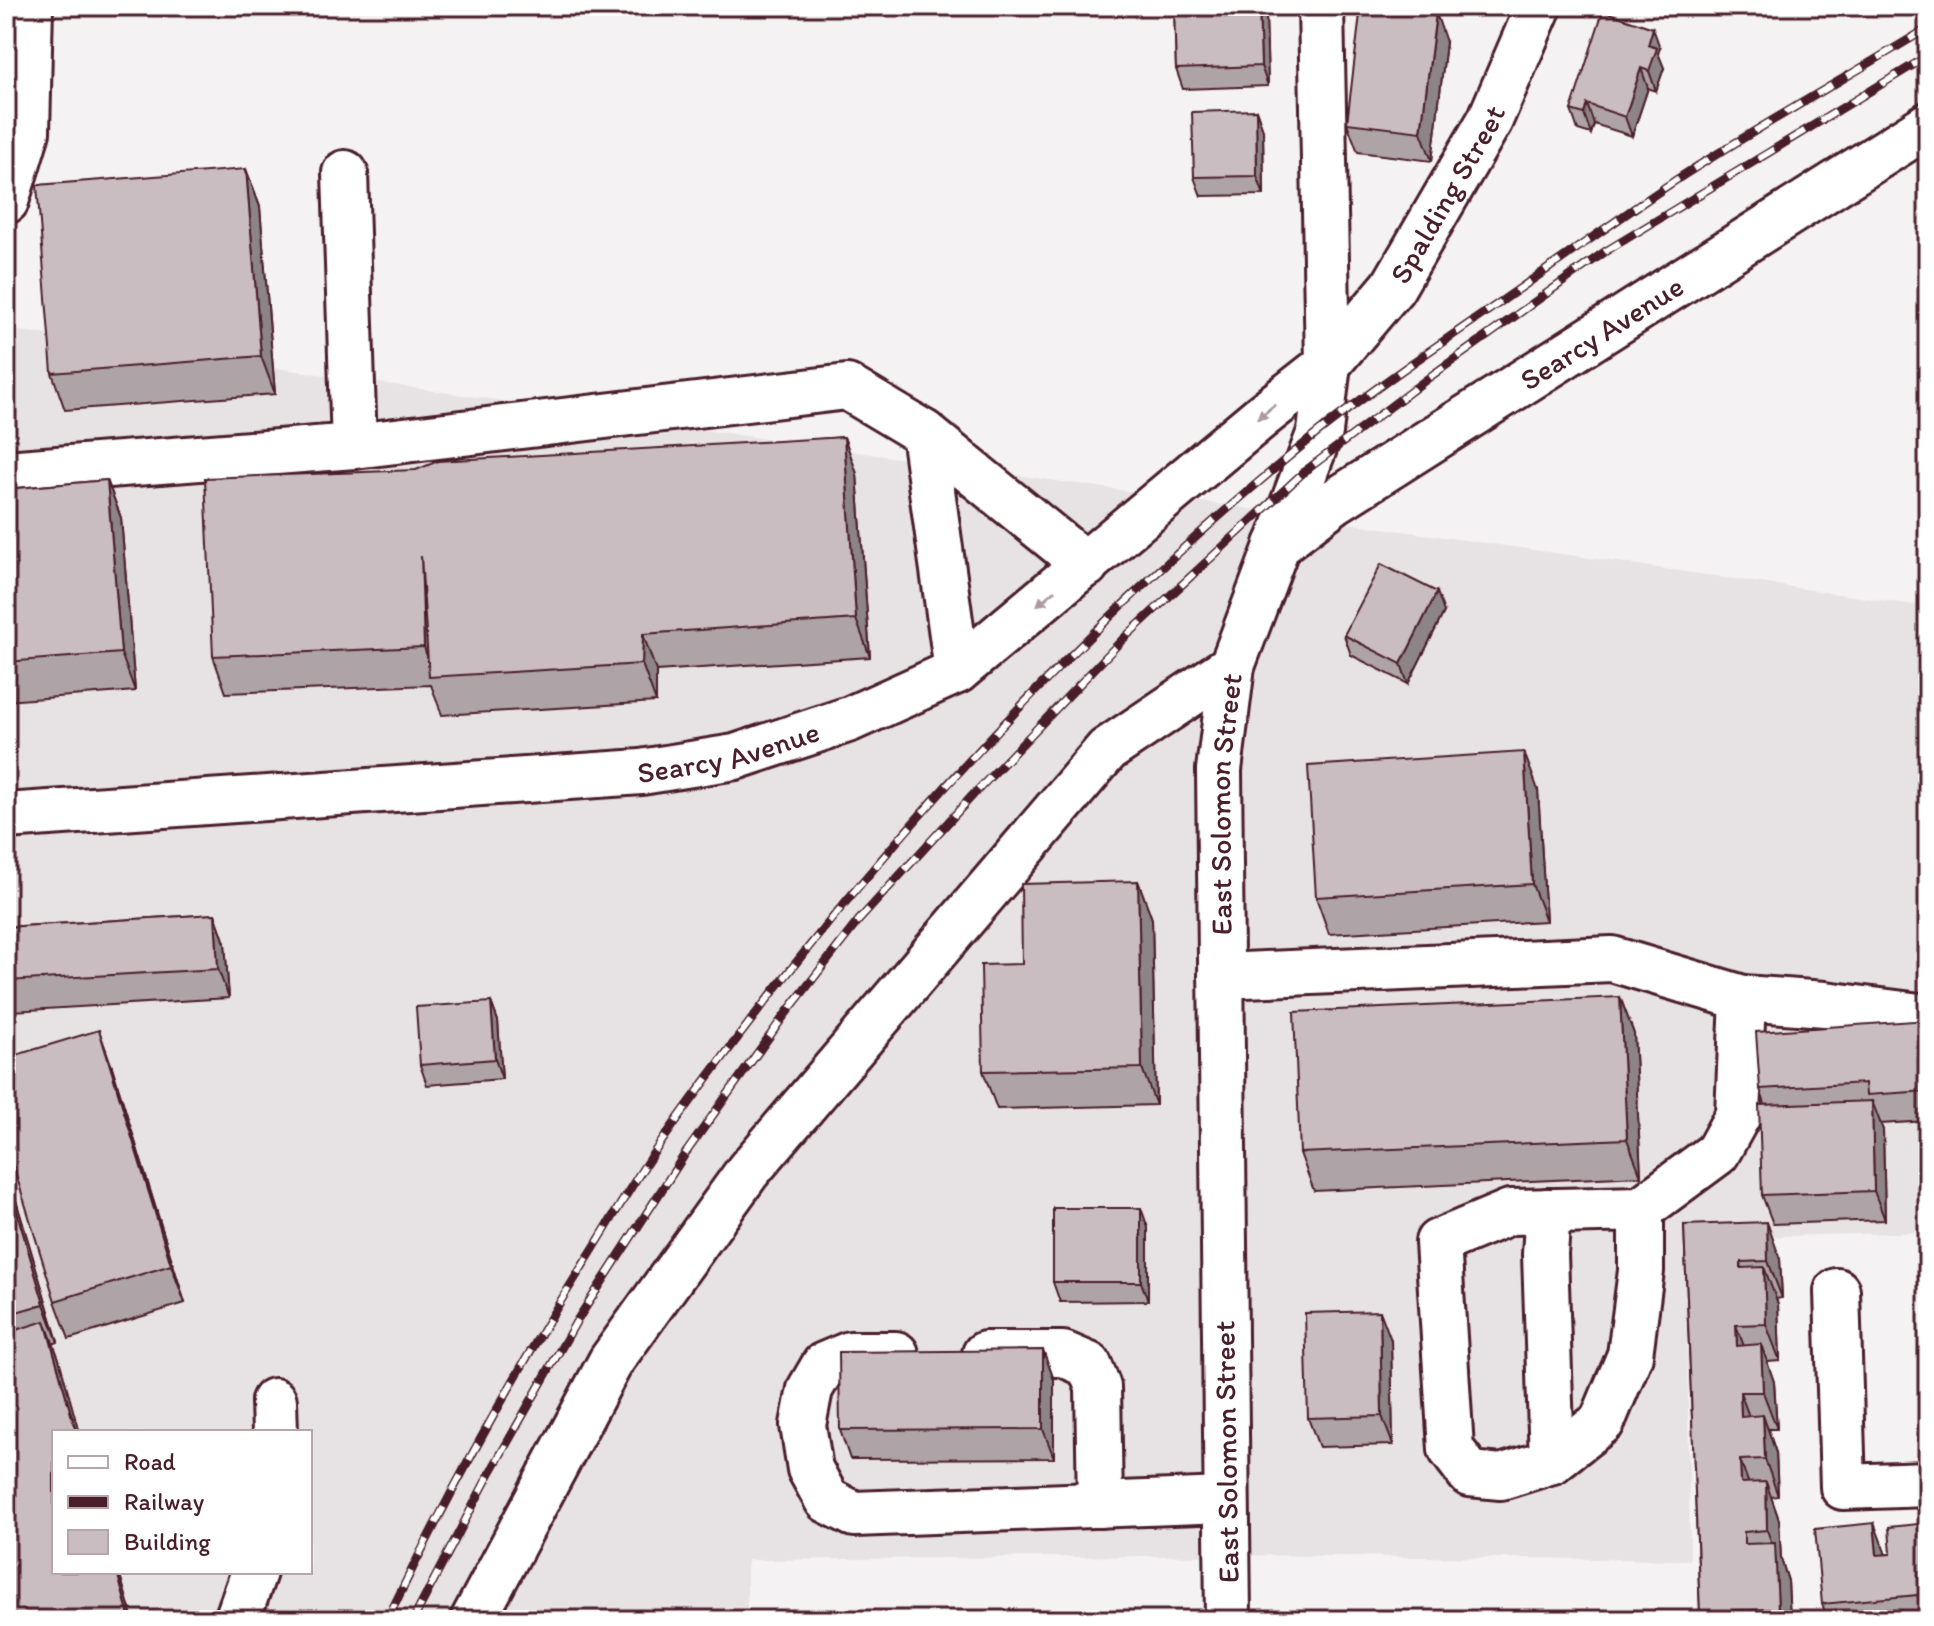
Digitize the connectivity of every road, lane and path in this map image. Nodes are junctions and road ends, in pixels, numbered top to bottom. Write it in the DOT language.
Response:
graph roads {
  1 [pos="30,6"];
  2 [pos="1321,6"];
  3 [pos="1539,6"];
  4 [pos="1928,125"];
  5 [pos="345,173"];
  6 [pos="6,201"];
  7 [pos="1328,364"];
  8 [pos="924,433"];
  9 [pos="354,446"];
  10 [pos="6,473"];
  11 [pos="1277,545"];
  12 [pos="1086,565"];
  13 [pos="1232,666"];
  14 [pos="957,671"];
  15 [pos="6,816"];
  16 [pos="1221,976"];
  17 [pos="1743,998"];
  18 [pos="1928,1017"];
  19 [pos="1641,1209"];
  20 [pos="1548,1211"];
  21 [pos="1837,1291"];
  22 [pos="1552,1461"];
  23 [pos="1928,1484"];
  24 [pos="1226,1500"];
  25 [pos="1100,1505"];
  26 [pos="253,1574"];
  27 [pos="237,1620"];
  28 [pos="473,1620"];
  29 [pos="1228,1620"];
  1 -- 6 [label="street"];
  2 -- 7 [label="street, East Solomon Street"];
  3 -- 7 [label="street, Spalding Street"];
  4 -- 11 [label="street, Searcy Avenue"];
  5 -- 9 [label="street"];
  7 -- 11 [label="street, East Solomon Street"];
  7 -- 12 [label="street, Searcy Avenue, one-way"];
  8 -- 9 [label="street"];
  8 -- 12 [label="street"];
  8 -- 14 [label="street"];
  9 -- 10 [label="street"];
  11 -- 13 [label="street, East Solomon Street"];
  12 -- 14 [label="street, Searcy Avenue, one-way"];
  13 -- 16 [label="street, East Solomon Street"];
  13 -- 28 [label="street"];
  14 -- 15 [label="street, Searcy Avenue"];
  16 -- 17 [label="street"];
  16 -- 24 [label="street, East Solomon Street"];
  17 -- 18 [label="street"];
  17 -- 19 [label="street"];
  19 -- 20 [label="street"];
  19 -- 22 [label="street"];
  20 -- 22 [label="street"];
  20 -- 22 [label="street"];
  21 -- 23 [label="street"];
  24 -- 25 [label="street"];
  24 -- 29 [label="street, East Solomon Street"];
  25 -- 25 [label="street"];
  26 -- 27 [label="street"];
}
